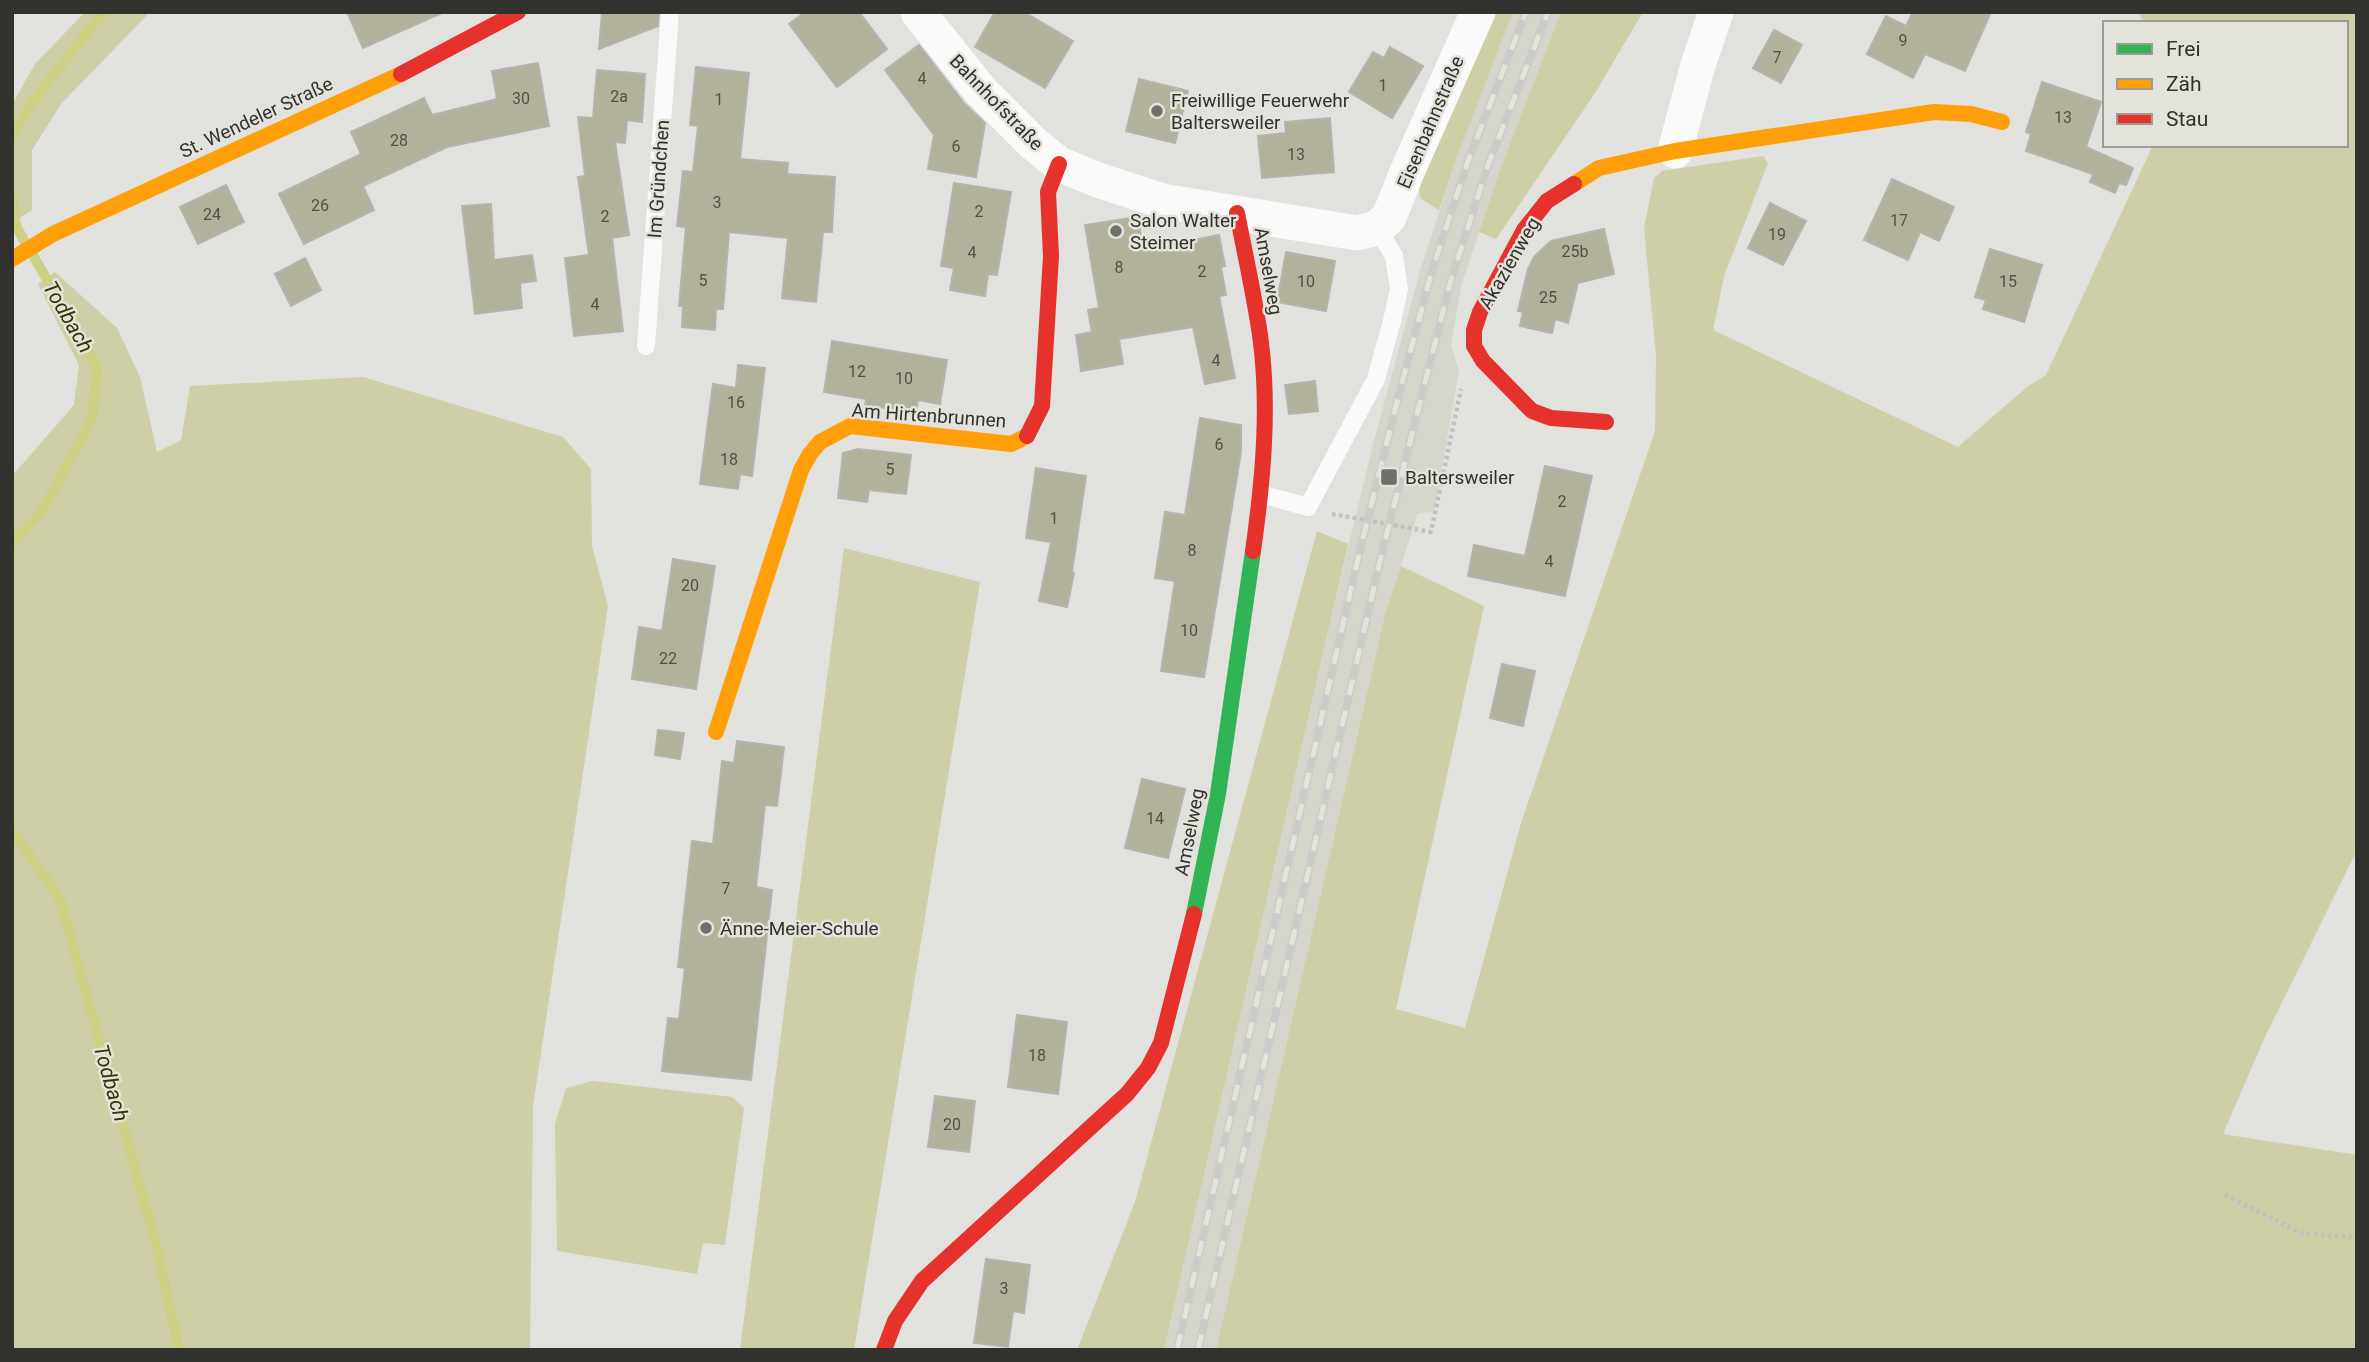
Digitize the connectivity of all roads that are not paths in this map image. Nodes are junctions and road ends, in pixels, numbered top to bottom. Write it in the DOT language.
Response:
graph roads {
  1 [pos="517,12"];
  2 [pos="670,12"];
  3 [pos="918,12"];
  4 [pos="1478,12"];
  5 [pos="1716,12"];
  6 [pos="2002,122"];
  7 [pos="1675,151"];
  8 [pos="1059,164"];
  9 [pos="1237,213"];
  10 [pos="1377,228"];
  11 [pos="12,259"];
  12 [pos="646,346"];
  13 [pos="1606,422"];
  14 [pos="1261,494"];
  15 [pos="716,732"];
  16 [pos="884,1350"];
  1 -- 11 [label="street, St. Wendeler Straße"];
  2 -- 12 [label="lane, Im Gründchen"];
  3 -- 8 [label="street, Bahnhofstraße"];
  4 -- 10 [label="street, Eisenbahnstraße"];
  5 -- 7 [label="street"];
  6 -- 7 [label="street, Akazienweg"];
  7 -- 13 [label="street, Akazienweg"];
  8 -- 9 [label="street, Bahnhofstraße"];
  8 -- 15 [label="street, Am Hirtenbrunnen"];
  9 -- 10 [label="street, Bahnhofstraße"];
  9 -- 14 [label="street, Amselweg"];
  10 -- 14 [label="lane"];
  14 -- 16 [label="street, Amselweg"];
}
